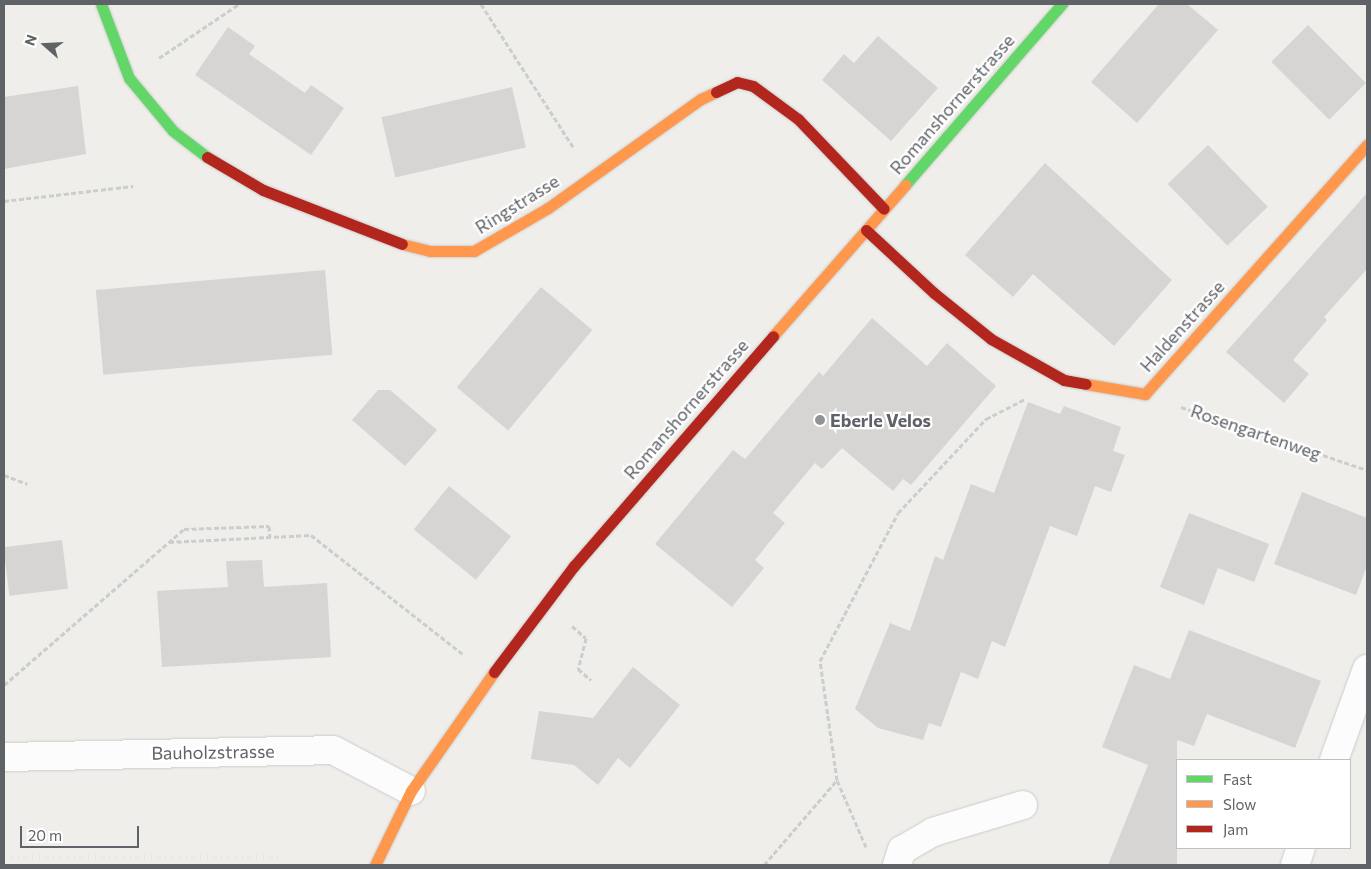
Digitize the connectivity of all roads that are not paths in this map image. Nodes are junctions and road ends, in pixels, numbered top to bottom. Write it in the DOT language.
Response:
graph roads {
  1 [pos="102,4"];
  2 [pos="1062,4"];
  3 [pos="1367,145"];
  4 [pos="884,209"];
  5 [pos="866,230"];
  6 [pos="1367,670"];
  7 [pos="4,757"];
  8 [pos="1334,759"];
  9 [pos="411,791"];
  10 [pos="1023,805"];
  11 [pos="1301,849"];
  12 [pos="375,865"];
  13 [pos="897,865"];
  14 [pos="1295,865"];
  1 -- 4 [label="street, Ringstrasse"];
  2 -- 4 [label="street, Romanshornerstrasse"];
  3 -- 5 [label="street, Haldenstrasse"];
  4 -- 5 [label="street, Romanshornerstrasse"];
  5 -- 9 [label="street, Romanshornerstrasse"];
  6 -- 8 [label="street"];
  7 -- 9 [label="street, Bauholzstrasse"];
  9 -- 12 [label="street, Romanshornerstrasse"];
  10 -- 13 [label="street"];
  11 -- 14 [label="street"];
}
